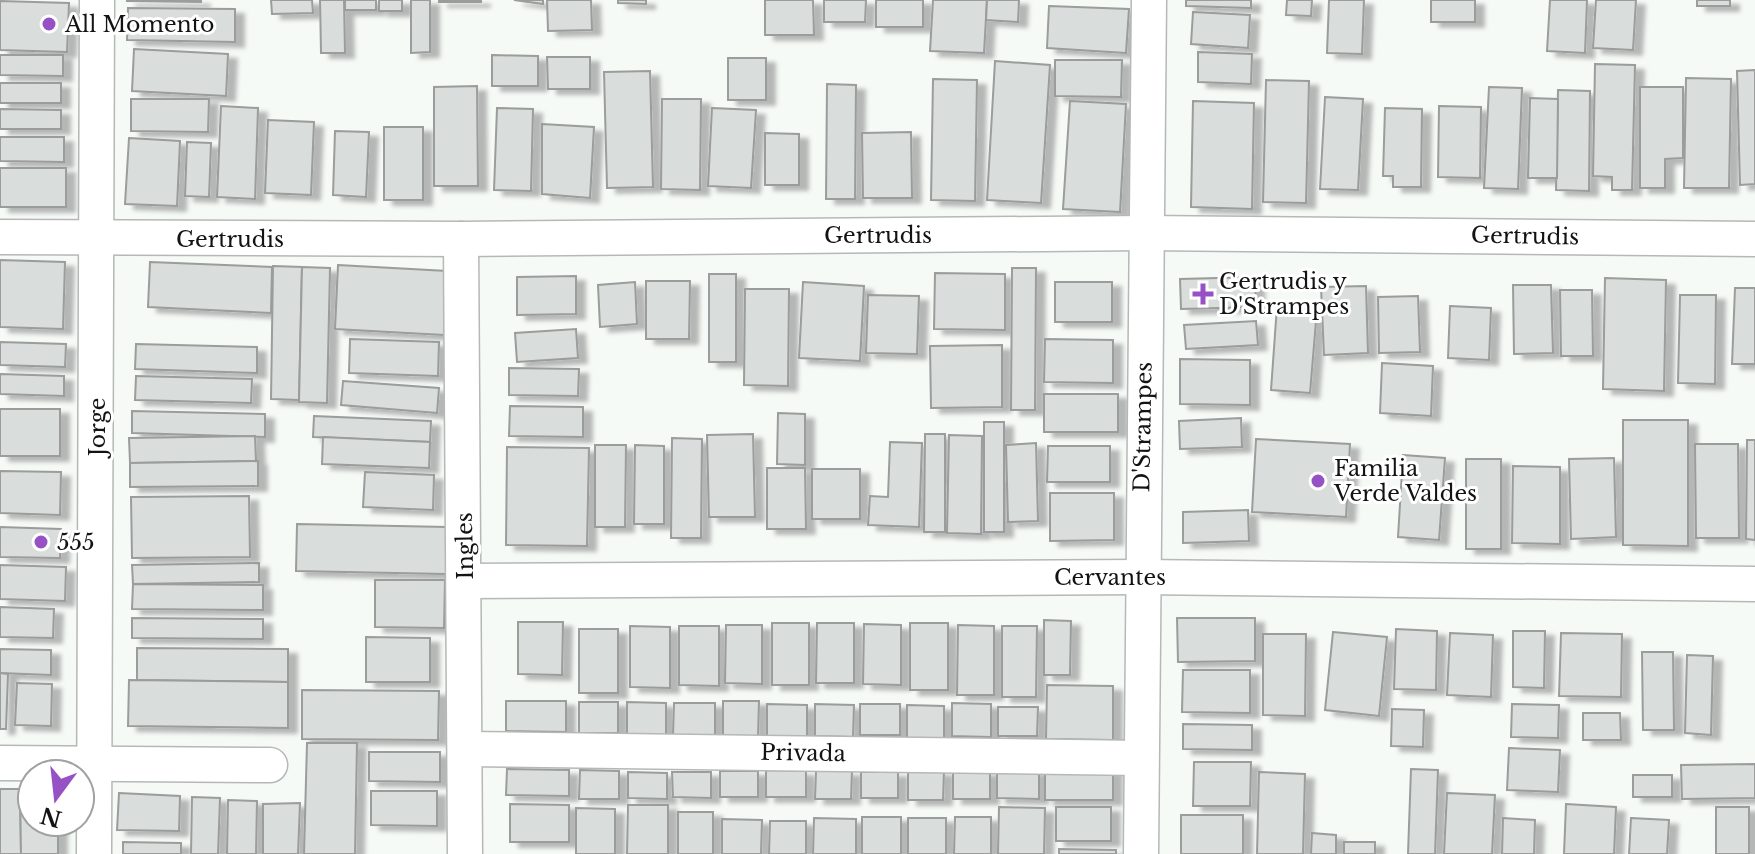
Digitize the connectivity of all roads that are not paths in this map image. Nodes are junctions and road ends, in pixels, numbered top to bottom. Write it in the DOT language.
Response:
graph roads {
  1 [pos="97,0"];
  2 [pos="1149,0"];
  3 [pos="1145,233"];
  4 [pos="0,237"];
  5 [pos="97,238"];
  6 [pos="461,239"];
  7 [pos="1755,239"];
  8 [pos="1141,577"];
  9 [pos="465,581"];
  10 [pos="1755,584"];
  11 [pos="465,749"];
  12 [pos="95,758"];
  13 [pos="1141,758"];
  14 [pos="96,764"];
  15 [pos="270,765"];
  16 [pos="465,854"];
  17 [pos="1141,854"];
  1 -- 5 [label="street, Jorge"];
  2 -- 3 [label="street, D'Strampes"];
  3 -- 6 [label="street, Gertrudis"];
  3 -- 7 [label="street, Gertrudis"];
  3 -- 8 [label="street, D'Strampes"];
  4 -- 5 [label="street, Gertrudis"];
  5 -- 6 [label="street, Gertrudis"];
  5 -- 12 [label="street, Jorge"];
  6 -- 9 [label="street, Ingles"];
  8 -- 9 [label="street, Cervantes"];
  8 -- 10 [label="street, Cervantes"];
  8 -- 13 [label="street, D'Strampes"];
  9 -- 11 [label="street, Ingles"];
  11 -- 13 [label="street, Privada"];
  11 -- 16 [label="street, Ingles"];
  13 -- 17 [label="street, D'Strampes"];
  14 -- 15 [label="street"];
}
